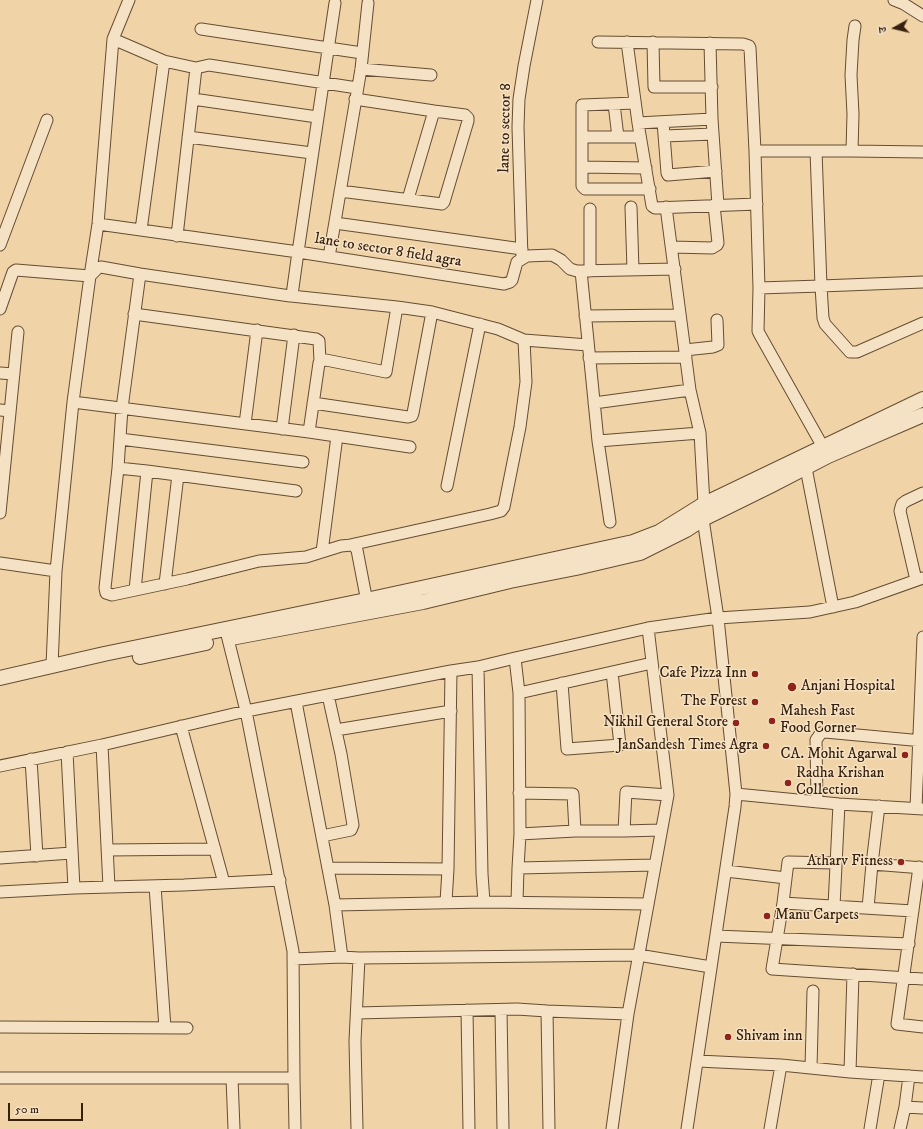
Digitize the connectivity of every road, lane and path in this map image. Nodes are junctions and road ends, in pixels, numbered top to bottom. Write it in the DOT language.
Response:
graph roads {
  1 [pos="130,0"];
  2 [pos="537,0"];
  3 [pos="894,0"];
  4 [pos="335,3"];
  5 [pos="368,3"];
  6 [pos="923,16"];
  7 [pos="855,26"];
  8 [pos="201,29"];
  9 [pos="113,39"];
  10 [pos="598,42"];
  11 [pos="627,42"];
  12 [pos="653,42"];
  13 [pos="710,43"];
  14 [pos="328,48"];
  15 [pos="362,53"];
  16 [pos="164,61"];
  17 [pos="196,68"];
  18 [pos="361,69"];
  19 [pos="431,76"];
  20 [pos="322,82"];
  21 [pos="712,87"];
  22 [pos="356,93"];
  23 [pos="193,99"];
  24 [pos="635,103"];
  25 [pos="614,104"];
  26 [pos="434,111"];
  27 [pos="317,117"];
  28 [pos="712,119"];
  29 [pos="47,120"];
  30 [pos="663,122"];
  31 [pos="638,124"];
  32 [pos="713,134"];
  33 [pos="664,136"];
  34 [pos="188,137"];
  35 [pos="582,137"];
  36 [pos="618,137"];
  37 [pos="640,137"];
  38 [pos="755,151"];
  39 [pos="816,151"];
  40 [pos="852,151"];
  41 [pos="312,152"];
  42 [pos="923,152"];
  43 [pos="582,167"];
  44 [pos="646,168"];
  45 [pos="716,171"];
  46 [pos="650,189"];
  47 [pos="340,191"];
  48 [pos="408,199"];
  49 [pos="757,204"];
  50 [pos="716,205"];
  51 [pos="631,207"];
  52 [pos="666,207"];
  53 [pos="590,209"];
  54 [pos="334,223"];
  55 [pos="98,224"];
  56 [pos="141,230"];
  57 [pos="177,236"];
  58 [pos="0,245"];
  59 [pos="672,247"];
  60 [pos="298,252"];
  61 [pos="522,253"];
  62 [pos="328,257"];
  63 [pos="675,269"];
  64 [pos="633,270"];
  65 [pos="585,271"];
  66 [pos="140,274"];
  67 [pos="90,276"];
  68 [pos="923,282"];
  69 [pos="821,286"];
  70 [pos="759,288"];
  71 [pos="291,296"];
  72 [pos="397,307"];
  73 [pos="0,309"];
  74 [pos="432,312"];
  75 [pos="134,314"];
  76 [pos="680,315"];
  77 [pos="585,316"];
  78 [pos="718,320"];
  79 [pos="923,323"];
  80 [pos="480,324"];
  81 [pos="257,330"];
  82 [pos="18,332"];
  83 [pos="294,335"];
  84 [pos="524,340"];
  85 [pos="588,345"];
  86 [pos="685,353"];
  87 [pos="590,358"];
  88 [pos="320,361"];
  89 [pos="0,373"];
  90 [pos="14,374"];
  91 [pos="690,390"];
  92 [pos="923,399"];
  93 [pos="73,402"];
  94 [pos="313,403"];
  95 [pos="594,403"];
  96 [pos="122,408"];
  97 [pos="5,411"];
  98 [pos="923,415"];
  99 [pos="245,424"];
  100 [pos="282,429"];
  101 [pos="309,432"];
  102 [pos="700,433"];
  103 [pos="337,436"];
  104 [pos="120,438"];
  105 [pos="598,441"];
  106 [pos="410,447"];
  107 [pos="823,447"];
  108 [pos="3,449"];
  109 [pos="303,462"];
  110 [pos="118,468"];
  111 [pos="806,468"];
  112 [pos="147,471"];
  113 [pos="178,475"];
  114 [pos="447,486"];
  115 [pos="296,491"];
  116 [pos="923,493"];
  117 [pos="704,504"];
  118 [pos="0,513"];
  119 [pos="703,519"];
  120 [pos="610,522"];
  121 [pos="350,545"];
  122 [pos="322,552"];
  123 [pos="0,563"];
  124 [pos="56,571"];
  125 [pos="919,579"];
  126 [pos="165,584"];
  127 [pos="135,590"];
  128 [pos="367,606"];
  129 [pos="833,607"];
  130 [pos="718,618"];
  131 [pos="648,628"];
  132 [pos="227,634"];
  133 [pos="923,637"];
  134 [pos="515,658"];
  135 [pos="652,663"];
  136 [pos="52,666"];
  137 [pos="478,667"];
  138 [pos="451,671"];
  139 [pos="612,672"];
  140 [pos="0,678"];
  141 [pos="562,683"];
  142 [pos="0,688"];
  143 [pos="519,693"];
  144 [pos="328,695"];
  145 [pos="296,702"];
  146 [pos="246,710"];
  147 [pos="451,711"];
  148 [pos="181,726"];
  149 [pos="336,730"];
  150 [pos="921,741"];
  151 [pos="102,745"];
  152 [pos="67,752"];
  153 [pos="31,759"];
  154 [pos="0,766"];
  155 [pos="519,793"];
  156 [pos="736,794"];
  157 [pos="668,795"];
  158 [pos="818,802"];
  159 [pos="839,804"];
  160 [pos="878,806"];
  161 [pos="920,808"];
  162 [pos="661,830"];
  163 [pos="576,831"];
  164 [pos="624,832"];
  165 [pos="520,834"];
  166 [pos="322,836"];
  167 [pos="215,849"];
  168 [pos="108,850"];
  169 [pos="72,853"];
  170 [pos="37,856"];
  171 [pos="0,858"];
  172 [pos="836,863"];
  173 [pos="872,864"];
  174 [pos="655,865"];
  175 [pos="921,867"];
  176 [pos="328,868"];
  177 [pos="518,868"];
  178 [pos="448,869"];
  179 [pos="726,871"];
  180 [pos="786,878"];
  181 [pos="280,880"];
  182 [pos="224,883"];
  183 [pos="155,886"];
  184 [pos="109,887"];
  185 [pos="74,888"];
  186 [pos="0,892"];
  187 [pos="446,902"];
  188 [pos="484,902"];
  189 [pos="517,902"];
  190 [pos="783,903"];
  191 [pos="648,904"];
  192 [pos="335,905"];
  193 [pos="834,906"];
  194 [pos="868,908"];
  195 [pos="913,911"];
  196 [pos="716,936"];
  197 [pos="777,938"];
  198 [pos="908,944"];
  199 [pos="638,955"];
  200 [pos="342,957"];
  201 [pos="359,958"];
  202 [pos="293,959"];
  203 [pos="712,967"];
  204 [pos="853,974"];
  205 [pos="904,977"];
  206 [pos="923,979"];
  207 [pos="814,991"];
  208 [pos="467,1010"];
  209 [pos="501,1010"];
  210 [pos="547,1012"];
  211 [pos="357,1013"];
  212 [pos="628,1014"];
  213 [pos="0,1027"];
  214 [pos="923,1027"];
  215 [pos="165,1028"];
  216 [pos="187,1028"];
  217 [pos="698,1061"];
  218 [pos="781,1065"];
  219 [pos="811,1068"];
  220 [pos="850,1072"];
  221 [pos="878,1074"];
  222 [pos="909,1076"];
  223 [pos="923,1076"];
  224 [pos="0,1078"];
  225 [pos="232,1078"];
  226 [pos="294,1078"];
  227 [pos="905,1107"];
  228 [pos="923,1108"];
  229 [pos="234,1129"];
  230 [pos="295,1129"];
  231 [pos="357,1129"];
  232 [pos="468,1129"];
  233 [pos="503,1129"];
  234 [pos="549,1129"];
  235 [pos="612,1129"];
  236 [pos="688,1129"];
  237 [pos="770,1129"];
  238 [pos="870,1129"];
  239 [pos="900,1129"];
  1 -- 9 [label="street"];
  2 -- 61 [label="street, lane to sector 8"];
  3 -- 6 [label="street"];
  4 -- 14 [label="street"];
  5 -- 15 [label="street"];
  7 -- 40 [label="street"];
  8 -- 14 [label="street"];
  9 -- 16 [label="street"];
  9 -- 55 [label="street"];
  10 -- 11 [label="street"];
  11 -- 12 [label="street"];
  11 -- 24 [label="street"];
  12 -- 13 [label="street"];
  12 -- 21 [label="street"];
  13 -- 21 [label="street"];
  13 -- 38 [label="street"];
  14 -- 15 [label="street"];
  14 -- 20 [label="street"];
  15 -- 18 [label="street"];
  16 -- 17 [label="street"];
  16 -- 56 [label="street"];
  17 -- 20 [label="street"];
  17 -- 23 [label="street"];
  18 -- 19 [label="street"];
  18 -- 22 [label="street"];
  20 -- 22 [label="street"];
  20 -- 27 [label="street"];
  21 -- 28 [label="street"];
  22 -- 26 [label="street"];
  22 -- 47 [label="street"];
  23 -- 27 [label="street"];
  23 -- 34 [label="street"];
  24 -- 25 [label="street"];
  24 -- 31 [label="street"];
  25 -- 35 [label="street"];
  25 -- 36 [label="street"];
  26 -- 48 [label="street"];
  26 -- 48 [label="street"];
  27 -- 41 [label="street"];
  28 -- 30 [label="street"];
  28 -- 32 [label="street"];
  29 -- 58 [label="street"];
  30 -- 31 [label="street"];
  30 -- 33 [label="street"];
  31 -- 37 [label="street"];
  32 -- 33 [label="street"];
  32 -- 45 [label="street"];
  33 -- 45 [label="street"];
  34 -- 41 [label="street"];
  34 -- 57 [label="street"];
  35 -- 36 [label="street"];
  35 -- 43 [label="street"];
  36 -- 37 [label="street"];
  37 -- 44 [label="street"];
  38 -- 39 [label="street"];
  38 -- 49 [label="street"];
  39 -- 40 [label="street"];
  39 -- 69 [label="street"];
  40 -- 42 [label="street"];
  41 -- 60 [label="street"];
  43 -- 44 [label="street"];
  43 -- 46 [label="street"];
  44 -- 46 [label="street"];
  45 -- 50 [label="street"];
  46 -- 52 [label="street"];
  47 -- 48 [label="street"];
  47 -- 54 [label="street"];
  49 -- 50 [label="street"];
  49 -- 70 [label="street"];
  50 -- 52 [label="street"];
  50 -- 59 [label="street"];
  51 -- 64 [label="street"];
  52 -- 59 [label="street"];
  53 -- 65 [label="street"];
  54 -- 61 [label="street"];
  54 -- 62 [label="street"];
  55 -- 56 [label="street"];
  55 -- 67 [label="street"];
  56 -- 57 [label="street"];
  57 -- 60 [label="street"];
  59 -- 63 [label="street"];
  60 -- 62 [label="street, lane to sector 8 field agra"];
  60 -- 71 [label="street, lane to sector 8 field agra"];
  61 -- 62 [label="street, lane to sector 8 field agra"];
  61 -- 65 [label="street"];
  63 -- 64 [label="street"];
  63 -- 76 [label="street"];
  64 -- 65 [label="street"];
  65 -- 77 [label="street"];
  66 -- 67 [label="street"];
  66 -- 71 [label="street"];
  66 -- 75 [label="street"];
  67 -- 73 [label="street"];
  67 -- 93 [label="street"];
  68 -- 69 [label="street"];
  69 -- 70 [label="street"];
  69 -- 79 [label="street"];
  70 -- 107 [label="street"];
  71 -- 72 [label="street"];
  72 -- 74 [label="street"];
  72 -- 88 [label="street"];
  74 -- 80 [label="street"];
  74 -- 94 [label="street"];
  75 -- 81 [label="street"];
  75 -- 96 [label="street"];
  76 -- 77 [label="street"];
  76 -- 86 [label="street"];
  77 -- 85 [label="street"];
  78 -- 86 [label="street"];
  80 -- 84 [label="street"];
  80 -- 114 [label="street"];
  81 -- 83 [label="street"];
  81 -- 99 [label="street"];
  82 -- 90 [label="street"];
  83 -- 88 [label="street"];
  83 -- 100 [label="street"];
  84 -- 85 [label="street"];
  84 -- 121 [label="street"];
  85 -- 87 [label="street"];
  86 -- 87 [label="street"];
  86 -- 91 [label="street"];
  87 -- 95 [label="street"];
  88 -- 94 [label="street"];
  89 -- 90 [label="street"];
  90 -- 97 [label="street"];
  91 -- 95 [label="street"];
  91 -- 102 [label="street"];
  92 -- 107 [label="street"];
  93 -- 96 [label="street"];
  93 -- 124 [label="street"];
  94 -- 101 [label="street"];
  95 -- 105 [label="street"];
  96 -- 99 [label="street"];
  96 -- 104 [label="street"];
  97 -- 108 [label="street"];
  98 -- 111 [label="street"];
  99 -- 100 [label="street"];
  100 -- 101 [label="street"];
  101 -- 103 [label="street"];
  102 -- 105 [label="street"];
  102 -- 117 [label="street"];
  103 -- 106 [label="street"];
  103 -- 122 [label="street"];
  104 -- 109 [label="street"];
  104 -- 110 [label="street"];
  105 -- 120 [label="street"];
  107 -- 117 [label="street"];
  108 -- 118 [label="street"];
  110 -- 112 [label="street"];
  110 -- 127 [label="street"];
  111 -- 119 [label="street"];
  111 -- 129 [label="street"];
  112 -- 113 [label="street"];
  112 -- 127 [label="street"];
  113 -- 115 [label="street"];
  113 -- 126 [label="street"];
  116 -- 125 [label="street"];
  117 -- 119 [label="street"];
  117 -- 128 [label="street"];
  119 -- 128 [label="street"];
  119 -- 130 [label="street"];
  121 -- 122 [label="street"];
  121 -- 128 [label="street"];
  122 -- 126 [label="street"];
  123 -- 124 [label="street"];
  124 -- 136 [label="street"];
  125 -- 129 [label="street"];
  126 -- 127 [label="street"];
  128 -- 132 [label="street"];
  129 -- 130 [label="street"];
  130 -- 131 [label="street"];
  130 -- 156 [label="street"];
  131 -- 134 [label="street"];
  131 -- 135 [label="street"];
  132 -- 136 [label="street"];
  132 -- 142 [label="street"];
  132 -- 146 [label="street"];
  133 -- 150 [label="street"];
  134 -- 137 [label="street"];
  134 -- 143 [label="street"];
  135 -- 139 [label="street"];
  135 -- 157 [label="street"];
  136 -- 140 [label="street"];
  137 -- 138 [label="street"];
  137 -- 188 [label="street"];
  138 -- 144 [label="street"];
  138 -- 147 [label="street"];
  139 -- 141 [label="street"];
  139 -- 141 [label="street"];
  141 -- 143 [label="street"];
  143 -- 155 [label="street"];
  144 -- 145 [label="street"];
  144 -- 149 [label="street"];
  145 -- 146 [label="street"];
  145 -- 166 [label="street"];
  146 -- 148 [label="street"];
  146 -- 181 [label="street"];
  147 -- 149 [label="street"];
  147 -- 178 [label="street"];
  148 -- 151 [label="street"];
  148 -- 167 [label="street"];
  149 -- 166 [label="street"];
  150 -- 158 [label="street"];
  150 -- 161 [label="street"];
  151 -- 152 [label="street"];
  151 -- 168 [label="street"];
  152 -- 153 [label="street"];
  152 -- 169 [label="street"];
  153 -- 154 [label="street"];
  153 -- 170 [label="street"];
  155 -- 163 [label="street"];
  155 -- 165 [label="street"];
  156 -- 158 [label="street"];
  156 -- 179 [label="street"];
  157 -- 162 [label="street"];
  157 -- 164 [label="street"];
  158 -- 159 [label="street"];
  159 -- 160 [label="street"];
  159 -- 172 [label="street"];
  160 -- 161 [label="street"];
  160 -- 173 [label="street"];
  162 -- 164 [label="street"];
  162 -- 174 [label="street"];
  163 -- 164 [label="street"];
  163 -- 165 [label="street"];
  165 -- 177 [label="street"];
  166 -- 176 [label="street"];
  167 -- 168 [label="street"];
  167 -- 182 [label="street"];
  168 -- 184 [label="street"];
  169 -- 170 [label="street"];
  169 -- 185 [label="street"];
  170 -- 171 [label="street"];
  172 -- 180 [label="street"];
  172 -- 193 [label="street"];
  173 -- 175 [label="street"];
  173 -- 194 [label="street"];
  174 -- 177 [label="street"];
  174 -- 191 [label="street"];
  175 -- 195 [label="street"];
  176 -- 178 [label="street"];
  176 -- 192 [label="street"];
  177 -- 189 [label="street"];
  178 -- 187 [label="street"];
  179 -- 180 [label="street"];
  179 -- 196 [label="street"];
  180 -- 190 [label="street"];
  181 -- 182 [label="street"];
  181 -- 202 [label="street"];
  182 -- 183 [label="street"];
  183 -- 184 [label="street"];
  183 -- 215 [label="street"];
  184 -- 185 [label="street"];
  185 -- 186 [label="street"];
  187 -- 188 [label="street"];
  187 -- 192 [label="street"];
  188 -- 189 [label="street"];
  189 -- 191 [label="street"];
  190 -- 193 [label="street"];
  190 -- 197 [label="street"];
  191 -- 199 [label="street"];
  192 -- 200 [label="street"];
  193 -- 194 [label="street"];
  194 -- 195 [label="street"];
  195 -- 198 [label="street"];
  196 -- 197 [label="street"];
  196 -- 203 [label="street"];
  197 -- 198 [label="street"];
  197 -- 204 [label="street"];
  198 -- 205 [label="street"];
  199 -- 201 [label="street"];
  199 -- 203 [label="street"];
  199 -- 212 [label="street"];
  200 -- 201 [label="street"];
  200 -- 202 [label="street"];
  201 -- 211 [label="street"];
  202 -- 226 [label="street"];
  203 -- 217 [label="street"];
  204 -- 205 [label="street"];
  204 -- 220 [label="street"];
  205 -- 206 [label="street"];
  205 -- 214 [label="street"];
  207 -- 219 [label="street"];
  208 -- 209 [label="street"];
  208 -- 211 [label="street"];
  208 -- 232 [label="street"];
  209 -- 210 [label="street"];
  209 -- 233 [label="street"];
  210 -- 212 [label="street"];
  210 -- 234 [label="street"];
  211 -- 231 [label="street"];
  212 -- 235 [label="street"];
  213 -- 215 [label="street"];
  215 -- 216 [label="street"];
  217 -- 218 [label="street"];
  217 -- 236 [label="street"];
  218 -- 219 [label="street"];
  218 -- 237 [label="street"];
  219 -- 220 [label="street"];
  220 -- 221 [label="street"];
  221 -- 222 [label="street"];
  221 -- 238 [label="street"];
  222 -- 223 [label="street"];
  222 -- 227 [label="street"];
  224 -- 225 [label="street"];
  225 -- 226 [label="street"];
  225 -- 229 [label="street"];
  226 -- 230 [label="street"];
  227 -- 228 [label="street"];
  227 -- 239 [label="street"];
}
